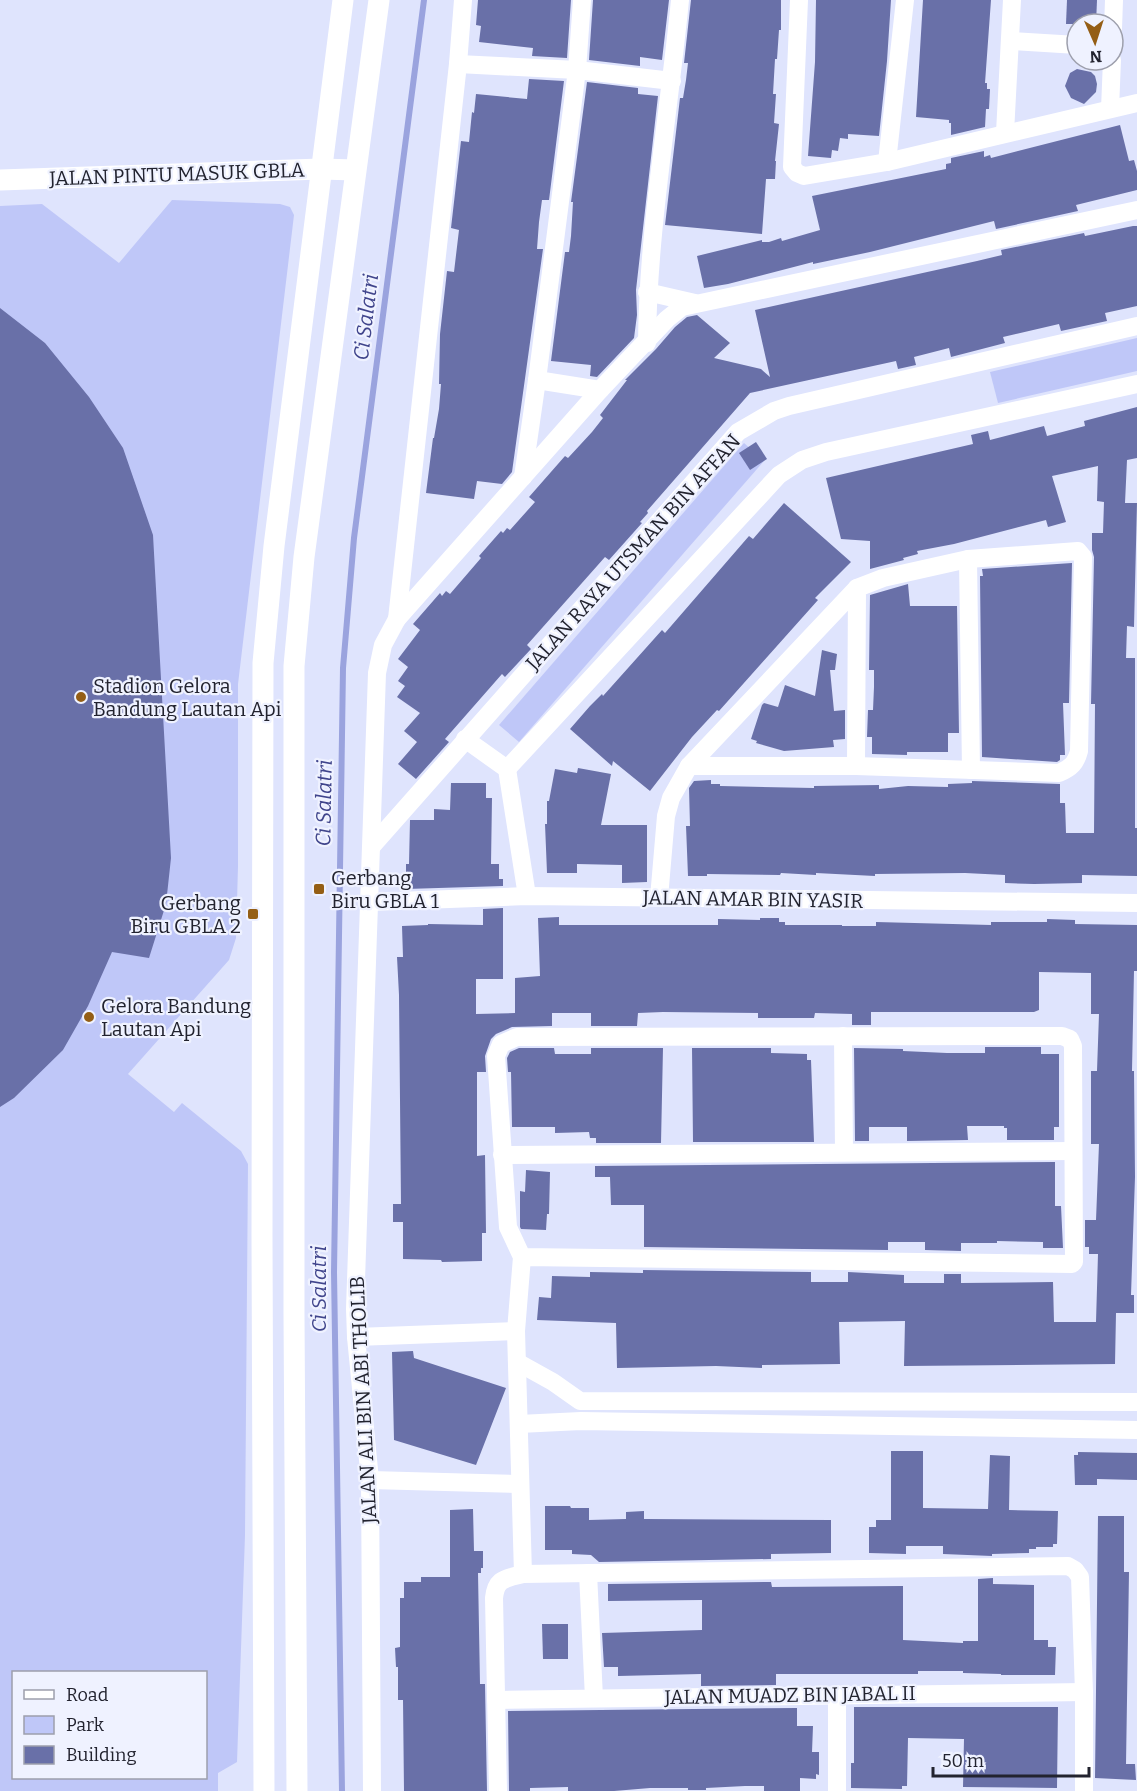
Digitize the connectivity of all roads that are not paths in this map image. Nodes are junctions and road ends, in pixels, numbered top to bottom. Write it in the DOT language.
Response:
graph roads {
  1 [pos="344,0"];
  2 [pos="379,0"];
  3 [pos="463,0"];
  4 [pos="582,0"];
  5 [pos="680,0"];
  6 [pos="799,0"];
  7 [pos="906,0"];
  8 [pos="1012,0"];
  9 [pos="1010,41"];
  10 [pos="1065,44"];
  11 [pos="458,64"];
  12 [pos="577,70"];
  13 [pos="1112,72"];
  14 [pos="672,81"];
  15 [pos="1137,103"];
  16 [pos="1110,109"];
  17 [pos="1005,133"];
  18 [pos="886,162"];
  19 [pos="321,169"];
  20 [pos="355,170"];
  21 [pos="0,180"];
  22 [pos="1137,210"];
  23 [pos="647,292"];
  24 [pos="696,303"];
  25 [pos="1137,326"];
  26 [pos="647,343"];
  27 [pos="537,380"];
  28 [pos="1137,384"];
  29 [pos="600,390"];
  30 [pos="523,477"];
  31 [pos="968,559"];
  32 [pos="857,588"];
  33 [pos="397,619"];
  34 [pos="465,739"];
  35 [pos="689,766"];
  36 [pos="856,766"];
  37 [pos="507,769"];
  38 [pos="971,770"];
  39 [pos="372,846"];
  40 [pos="527,896"];
  41 [pos="659,898"];
  42 [pos="369,902"];
  43 [pos="1137,903"];
  44 [pos="843,1036"];
  45 [pos="1073,1151"];
  46 [pos="844,1152"];
  47 [pos="502,1155"];
  48 [pos="522,1257"];
  49 [pos="516,1331"];
  50 [pos="356,1337"];
  51 [pos="517,1362"];
  52 [pos="580,1401"];
  53 [pos="1137,1402"];
  54 [pos="581,1421"];
  55 [pos="519,1424"];
  56 [pos="1137,1430"];
  57 [pos="370,1480"];
  58 [pos="519,1484"];
  59 [pos="588,1573"];
  60 [pos="523,1574"];
  61 [pos="1084,1692"];
  62 [pos="837,1694"];
  63 [pos="594,1698"];
  64 [pos="496,1700"];
  65 [pos="264,1791"];
  66 [pos="297,1791"];
  67 [pos="372,1791"];
  68 [pos="498,1791"];
  69 [pos="837,1791"];
  70 [pos="1084,1791"];
  1 -- 19 [label="street"];
  2 -- 20 [label="street"];
  3 -- 11 [label="street"];
  4 -- 12 [label="street"];
  5 -- 14 [label="street"];
  6 -- 18 [label="street"];
  7 -- 18 [label="street"];
  8 -- 9 [label="street"];
  9 -- 10 [label="street"];
  9 -- 17 [label="street"];
  11 -- 12 [label="street"];
  11 -- 33 [label="street"];
  12 -- 14 [label="street"];
  12 -- 27 [label="street"];
  13 -- 16 [label="street"];
  14 -- 23 [label="street"];
  15 -- 16 [label="street"];
  16 -- 17 [label="street"];
  17 -- 18 [label="street"];
  19 -- 20 [label="street, JALAN PINTU MASUK GBLA"];
  19 -- 21 [label="street, JALAN PINTU MASUK GBLA"];
  19 -- 65 [label="street"];
  20 -- 66 [label="street"];
  22 -- 24 [label="street"];
  23 -- 24 [label="street"];
  23 -- 26 [label="street"];
  24 -- 26 [label="street"];
  25 -- 34 [label="street, JALAN RAYA UTSMAN BIN AFFAN"];
  26 -- 29 [label="street"];
  27 -- 29 [label="street"];
  27 -- 30 [label="street"];
  28 -- 37 [label="street"];
  29 -- 30 [label="street"];
  30 -- 33 [label="street"];
  31 -- 32 [label="street"];
  31 -- 38 [label="street"];
  31 -- 38 [label="street"];
  32 -- 35 [label="street"];
  32 -- 36 [label="street"];
  33 -- 39 [label="street, JALAN ALI BIN ABI THOLIB"];
  34 -- 37 [label="street"];
  34 -- 39 [label="street, JALAN RAYA UTSMAN BIN AFFAN"];
  35 -- 36 [label="street"];
  35 -- 41 [label="street"];
  36 -- 38 [label="street"];
  37 -- 40 [label="street"];
  39 -- 42 [label="street, JALAN ALI BIN ABI THOLIB"];
  40 -- 41 [label="street, JALAN AMAR BIN YASIR"];
  40 -- 42 [label="street, JALAN AMAR BIN YASIR"];
  41 -- 43 [label="street, JALAN AMAR BIN YASIR"];
  42 -- 50 [label="street, JALAN ALI BIN ABI THOLIB"];
  44 -- 45 [label="street"];
  44 -- 46 [label="street"];
  44 -- 47 [label="street"];
  45 -- 46 [label="street"];
  45 -- 48 [label="street"];
  46 -- 47 [label="street"];
  47 -- 48 [label="street"];
  48 -- 49 [label="street"];
  49 -- 50 [label="street"];
  49 -- 51 [label="street"];
  50 -- 57 [label="street, JALAN ALI BIN ABI THOLIB"];
  51 -- 52 [label="street"];
  51 -- 55 [label="street"];
  52 -- 53 [label="street"];
  52 -- 54 [label="street"];
  54 -- 55 [label="street"];
  54 -- 56 [label="street"];
  55 -- 58 [label="street"];
  57 -- 58 [label="street"];
  57 -- 67 [label="street, JALAN ALI BIN ABI THOLIB"];
  58 -- 60 [label="street"];
  59 -- 60 [label="street"];
  59 -- 61 [label="street"];
  59 -- 63 [label="street"];
  60 -- 64 [label="street"];
  61 -- 62 [label="street, JALAN MUADZ BIN JABAL II"];
  61 -- 70 [label="street"];
  62 -- 63 [label="street, JALAN MUADZ BIN JABAL II"];
  62 -- 69 [label="street"];
  63 -- 64 [label="street, JALAN MUADZ BIN JABAL II"];
  64 -- 68 [label="street"];
}
